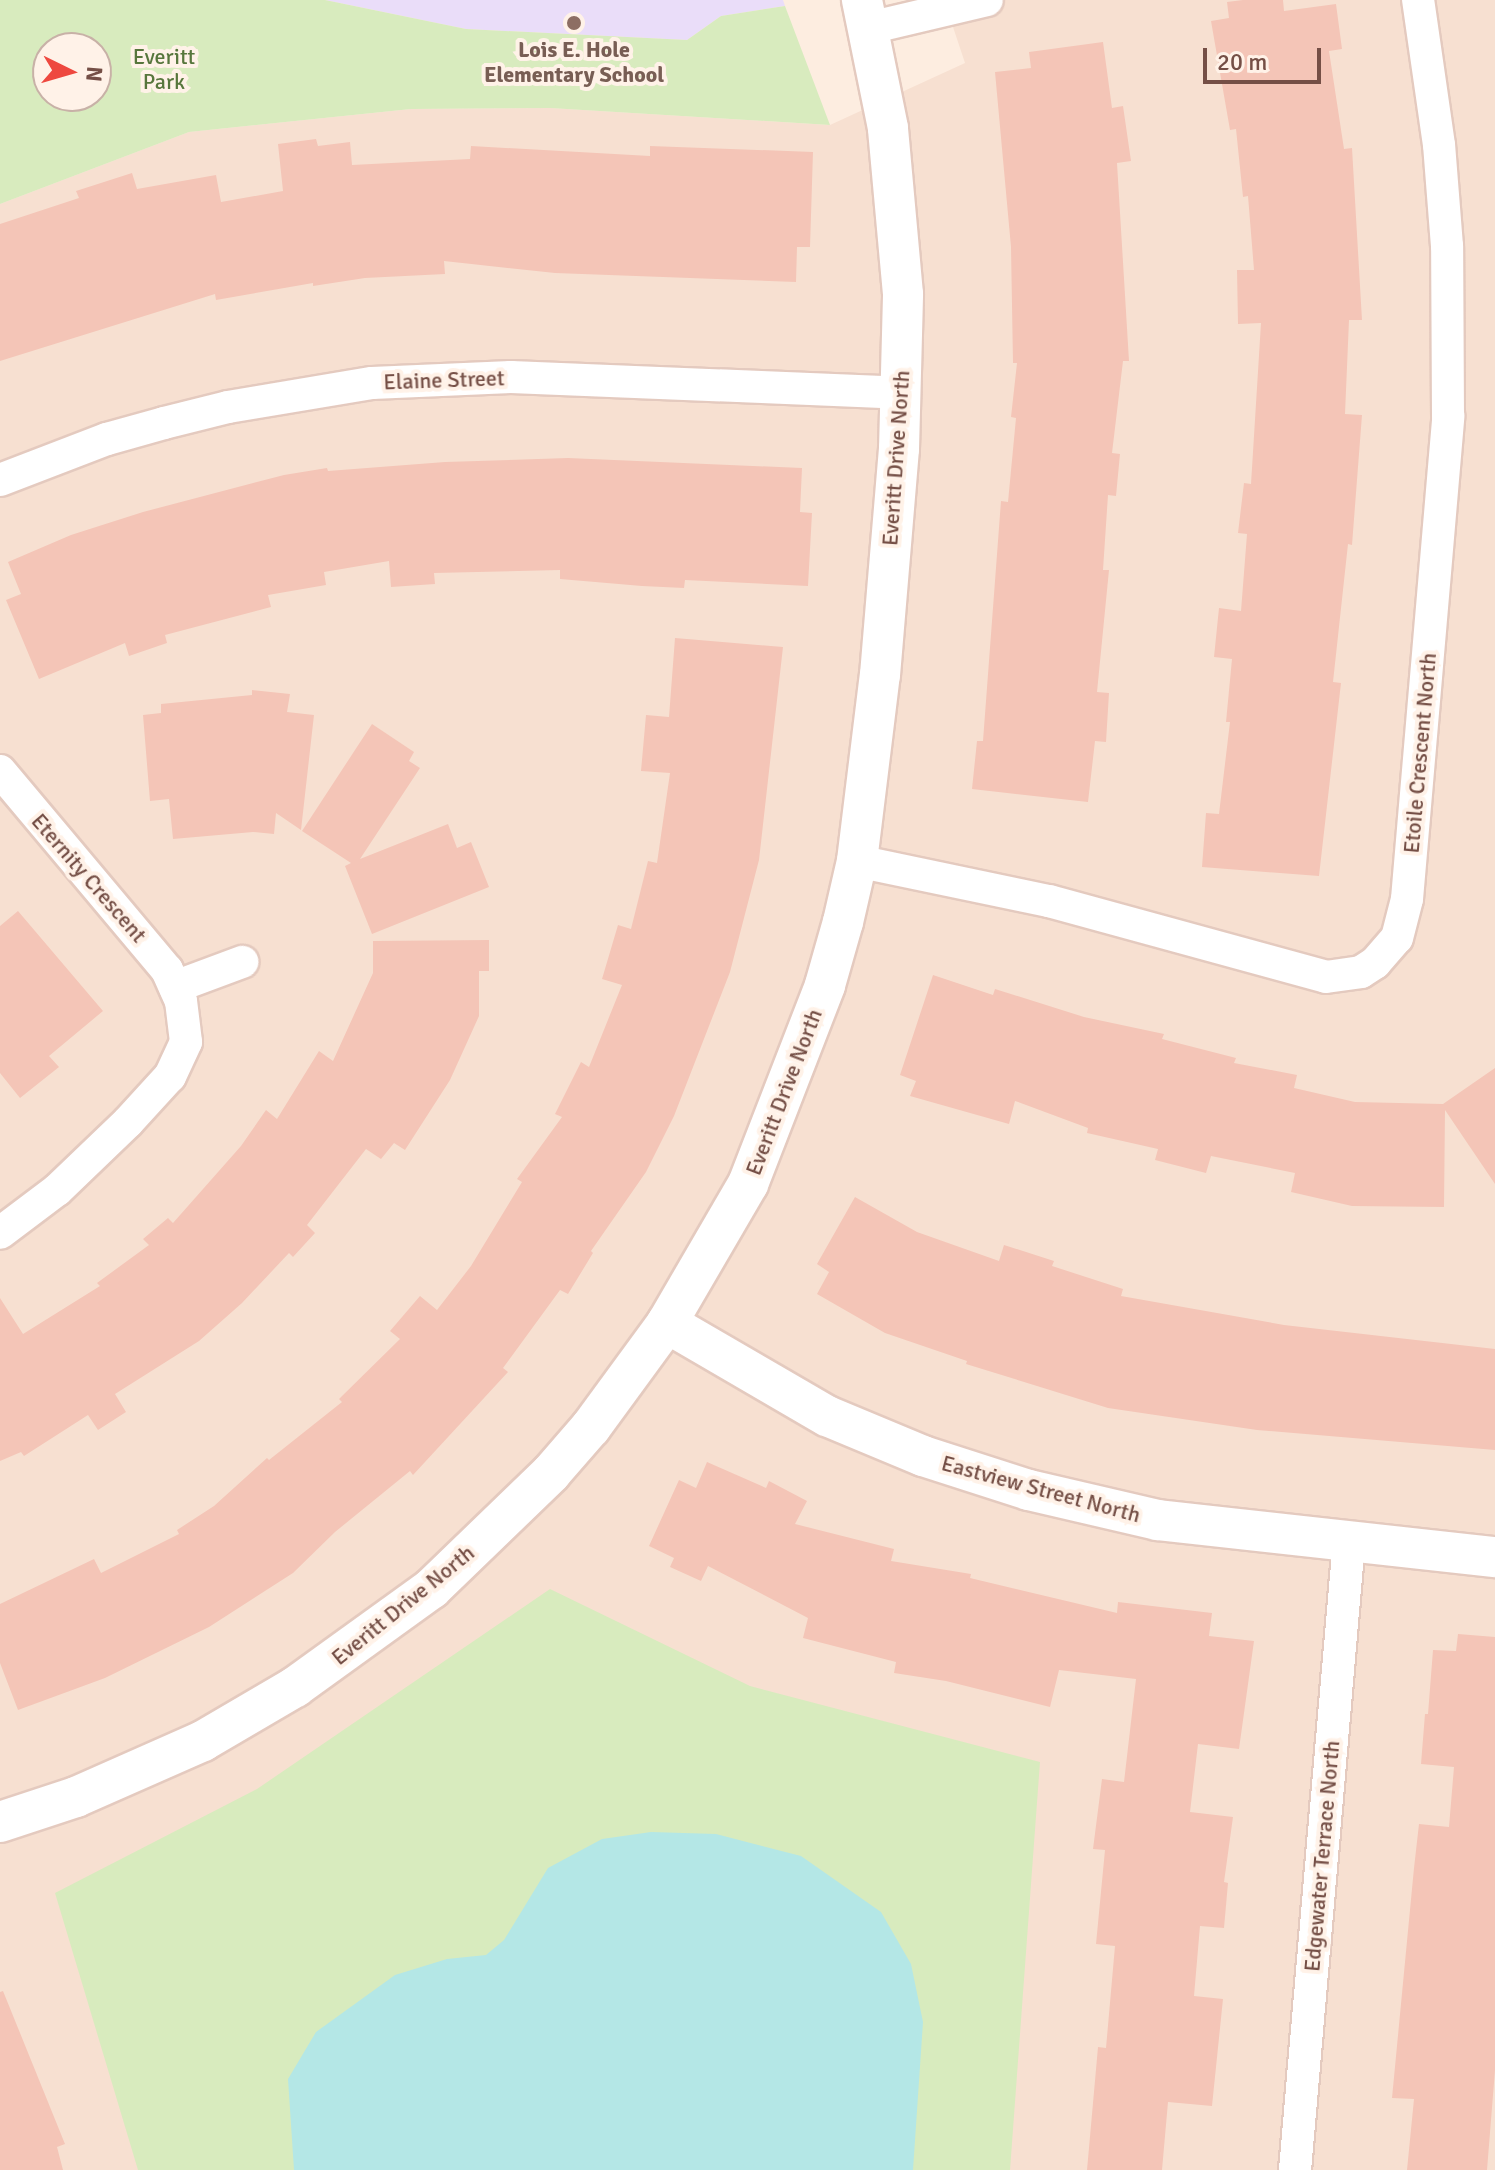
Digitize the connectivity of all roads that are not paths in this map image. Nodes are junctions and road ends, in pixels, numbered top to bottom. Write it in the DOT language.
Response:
graph roads {
  1 [pos="987,0"];
  2 [pos="1418,0"];
  3 [pos="865,14"];
  4 [pos="901,393"];
  5 [pos="0,480"];
  6 [pos="0,771"];
  7 [pos="857,861"];
  8 [pos="242,962"];
  9 [pos="175,987"];
  10 [pos="0,1233"];
  11 [pos="667,1323"];
  12 [pos="1349,1542"];
  13 [pos="1495,1557"];
  14 [pos="0,1822"];
  15 [pos="1295,2170"];
  1 -- 3 [label="street"];
  2 -- 7 [label="street, Etoile Crescent North"];
  3 -- 4 [label="street, Everitt Drive North"];
  4 -- 5 [label="street, Elaine Street"];
  4 -- 7 [label="street, Everitt Drive North"];
  6 -- 9 [label="street, Eternity Crescent"];
  7 -- 11 [label="street, Everitt Drive North"];
  8 -- 9 [label="street"];
  9 -- 10 [label="street, Eternity Crescent"];
  11 -- 12 [label="street, Eastview Street North"];
  11 -- 14 [label="street, Everitt Drive North"];
  12 -- 13 [label="street, Eastview Street North"];
  12 -- 15 [label="street, Edgewater Terrace North"];
}
